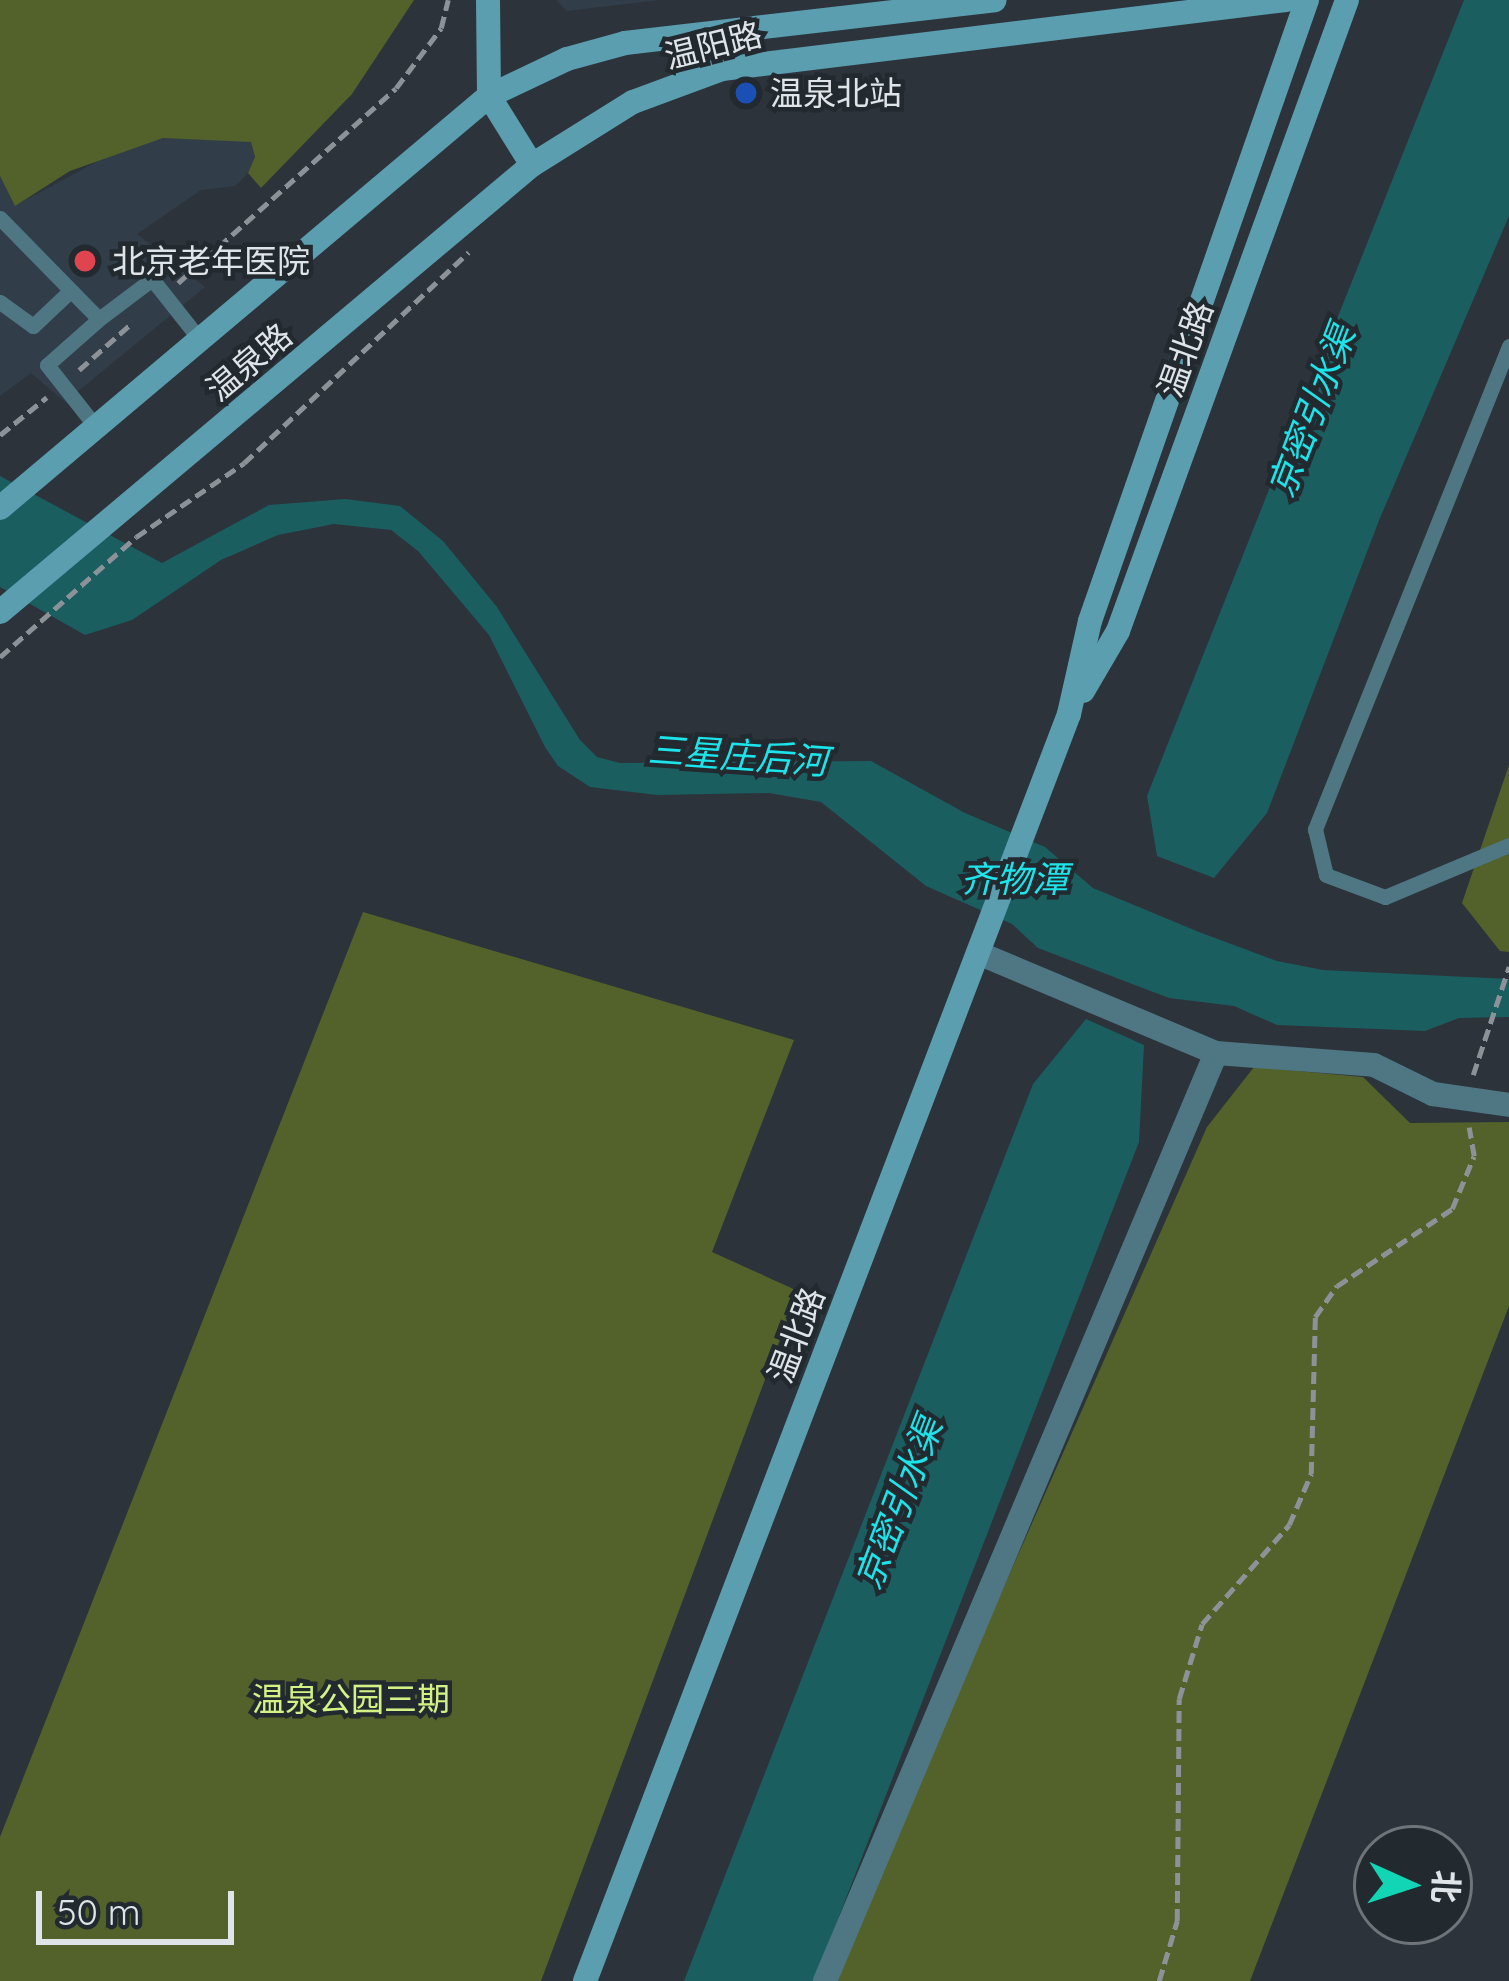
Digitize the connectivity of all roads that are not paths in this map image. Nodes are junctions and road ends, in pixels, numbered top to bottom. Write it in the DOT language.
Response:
graph roads {
  1 [pos="488,0"];
  2 [pos="995,0"];
  3 [pos="1286,0"];
  4 [pos="1307,0"];
  5 [pos="1347,0"];
  6 [pos="489,96"];
  7 [pos="532,164"];
  8 [pos="0,218"];
  9 [pos="70,291"];
  10 [pos="0,302"];
  11 [pos="99,319"];
  12 [pos="201,341"];
  13 [pos="1509,346"];
  14 [pos="96,427"];
  15 [pos="0,508"];
  16 [pos="0,612"];
  17 [pos="1069,714"];
  18 [pos="1509,845"];
  19 [pos="977,953"];
  20 [pos="1216,1053"];
  21 [pos="1509,1105"];
  22 [pos="585,1981"];
  23 [pos="825,1981"];
  1 -- 6 [label="main road"];
  2 -- 6 [label="main road, 温阳路"];
  3 -- 7 [label="main road, 温阳路"];
  4 -- 17 [label="main road, 温北路"];
  5 -- 17 [label="main road, 温北路"];
  6 -- 7 [label="main road"];
  6 -- 12 [label="main road, 温泉路"];
  7 -- 16 [label="main road, 温泉路"];
  8 -- 9 [label="lane"];
  9 -- 10 [label="lane"];
  9 -- 11 [label="lane"];
  11 -- 12 [label="lane"];
  11 -- 14 [label="lane"];
  12 -- 14 [label="main road, 温泉路"];
  13 -- 18 [label="lane"];
  14 -- 15 [label="main road, 温泉路"];
  17 -- 19 [label="main road, 温北路"];
  19 -- 20 [label="street"];
  19 -- 22 [label="main road, 温北路"];
  20 -- 21 [label="street"];
  20 -- 23 [label="street"];
}
